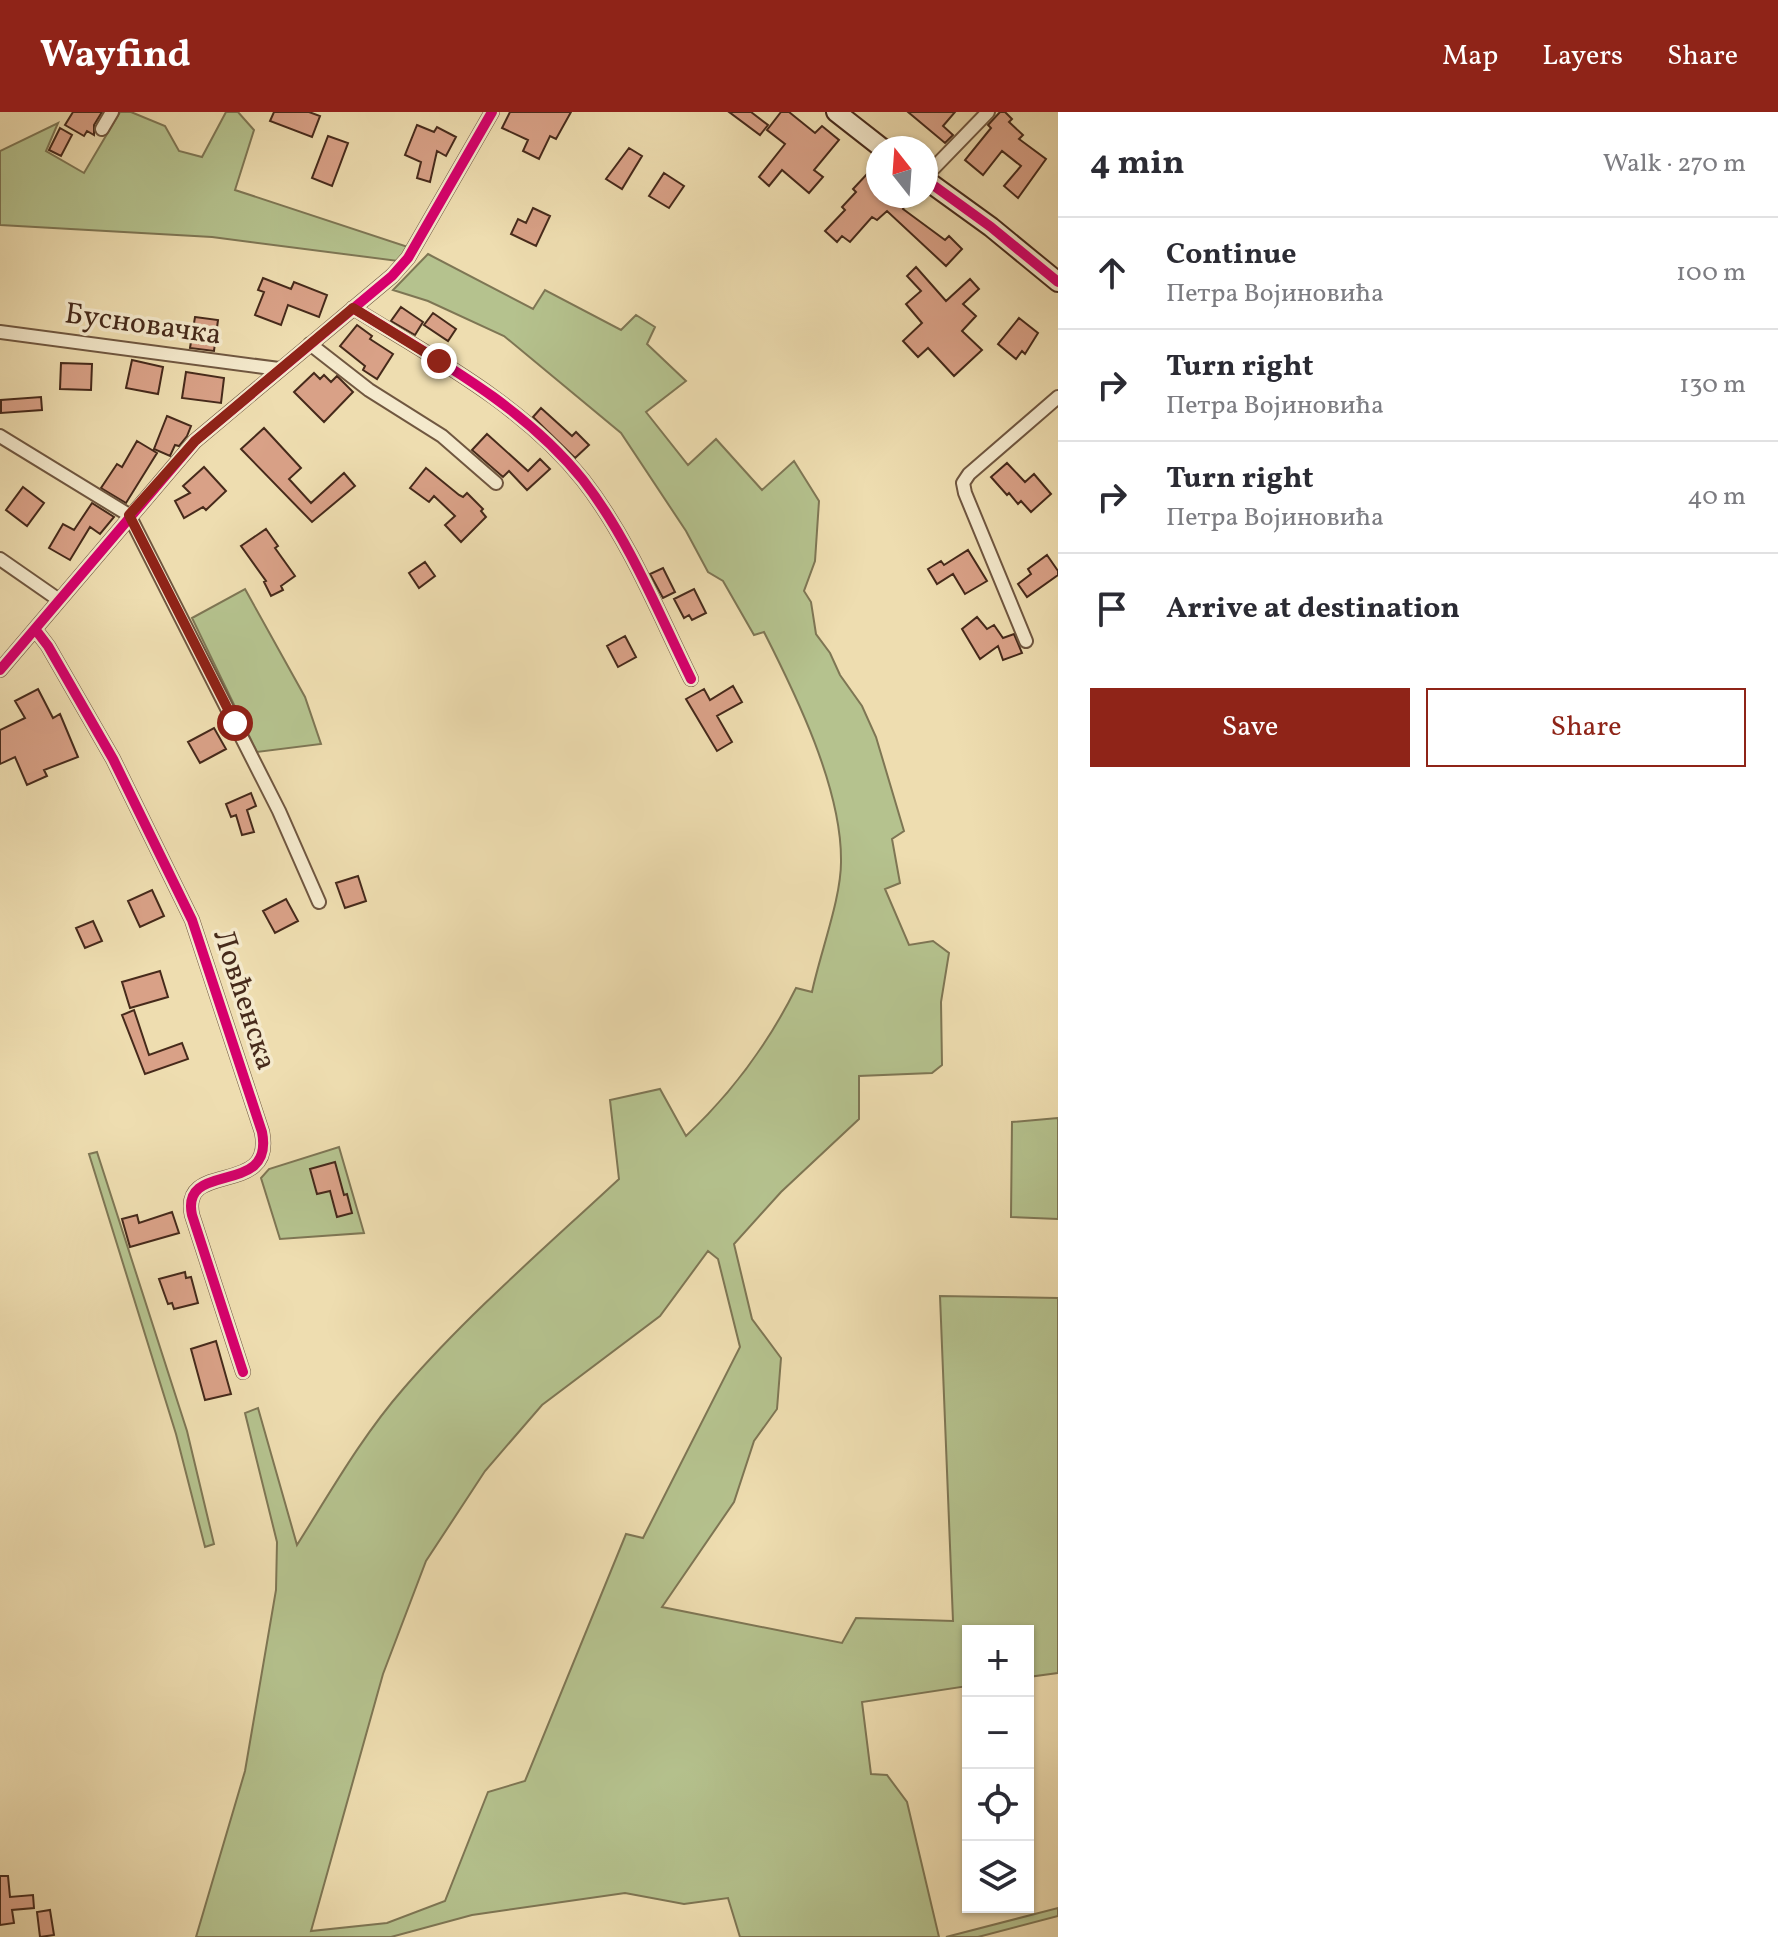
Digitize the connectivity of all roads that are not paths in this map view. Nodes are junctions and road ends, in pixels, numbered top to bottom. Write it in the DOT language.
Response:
graph roads {
  1 [pos="112,112"];
  2 [pos="492,112"];
  3 [pos="836,112"];
  4 [pos="988,112"];
  5 [pos="102,129"];
  6 [pos="867,136"];
  7 [pos="938,165"];
  8 [pos="938,187"];
  9 [pos="1058,282"];
  10 [pos="353,308"];
  11 [pos="0,332"];
  12 [pos="310,344"];
  13 [pos="279,369"];
  14 [pos="1058,397"];
  15 [pos="0,436"];
  16 [pos="496,483"];
  17 [pos="129,515"];
  18 [pos="0,559"];
  19 [pos="59,600"];
  20 [pos="35,629"];
  21 [pos="1026,641"];
  22 [pos="0,670"];
  23 [pos="691,679"];
  24 [pos="319,902"];
  25 [pos="243,1372"];
  1 -- 5 [label="street"];
  2 -- 10 [label="street"];
  3 -- 6 [label="main road"];
  4 -- 7 [label="street"];
  8 -- 9 [label="main road"];
  10 -- 12 [label="street"];
  10 -- 23 [label="street"];
  11 -- 13 [label="street, Бусновачка"];
  12 -- 13 [label="street"];
  12 -- 16 [label="street"];
  13 -- 17 [label="street"];
  14 -- 21 [label="street"];
  15 -- 17 [label="street"];
  17 -- 19 [label="street"];
  17 -- 24 [label="street"];
  18 -- 19 [label="street"];
  19 -- 20 [label="street"];
  20 -- 22 [label="street"];
  20 -- 25 [label="street, Ловћенска"];
}
